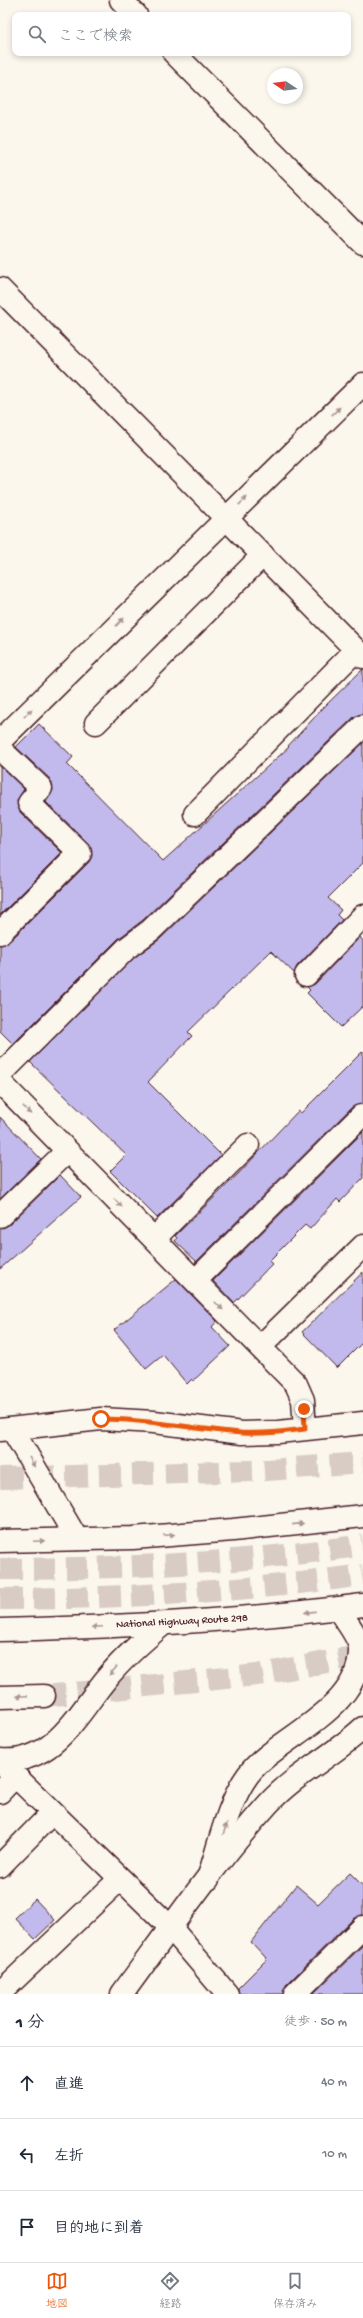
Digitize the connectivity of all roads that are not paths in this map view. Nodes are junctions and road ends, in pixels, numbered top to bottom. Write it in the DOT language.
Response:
graph roads {
  1 [pos="121,0"];
  2 [pos="133,12"];
  3 [pos="177,56"];
  4 [pos="363,243"];
  5 [pos="0,289"];
  6 [pos="363,384"];
  7 [pos="226,518"];
  8 [pos="263,556"];
  9 [pos="360,653"];
  10 [pos="96,723"];
  11 [pos="363,726"];
  12 [pos="0,741"];
  13 [pos="0,749"];
  14 [pos="195,814"];
  15 [pos="363,916"];
  16 [pos="0,933"];
  17 [pos="306,975"];
  18 [pos="1,1083"];
  19 [pos="361,1116"];
  20 [pos="248,1145"];
  21 [pos="67,1151"];
  22 [pos="0,1216"];
  23 [pos="154,1239"];
  24 [pos="363,1246"];
  25 [pos="195,1281"];
  26 [pos="260,1347"];
  27 [pos="363,1423"];
  28 [pos="305,1429"];
  29 [pos="6,1430"];
  30 [pos="363,1516"];
  31 [pos="77,1539"];
  32 [pos="0,1541"];
  33 [pos="363,1605"];
  34 [pos="337,1608"];
  35 [pos="162,1625"];
  36 [pos="0,1630"];
  37 [pos="44,1696"];
  38 [pos="0,1697"];
  39 [pos="363,1728"];
  40 [pos="0,1761"];
  41 [pos="8,1784"];
  42 [pos="52,1813"];
  43 [pos="0,1866"];
  44 [pos="120,1879"];
  45 [pos="208,1879"];
  46 [pos="363,1927"];
  47 [pos="171,1928"];
  48 [pos="0,1993"];
  49 [pos="122,1994"];
  50 [pos="227,1994"];
  51 [pos="295,1994"];
  1 -- 2 [label="main road"];
  3 -- 4 [label="main road"];
  5 -- 7 [label="main road"];
  7 -- 6 [label="main road, one-way"];
  7 -- 8 [label="main road"];
  12 -- 7 [label="main road, one-way"];
  8 -- 9 [label="main road"];
  8 -- 10 [label="main road"];
  9 -- 14 [label="main road"];
  11 -- 18 [label="main road"];
  13 -- 16 [label="main road"];
  15 -- 17 [label="main road"];
  18 -- 21 [label="main road, one-way"];
  19 -- 25 [label="main road"];
  20 -- 23 [label="main road"];
  21 -- 22 [label="main road"];
  21 -- 23 [label="main road, one-way"];
  23 -- 25 [label="main road"];
  24 -- 26 [label="main road"];
  25 -- 26 [label="main road, one-way"];
  26 -- 28 [label="main road"];
  27 -- 28 [label="main road"];
  28 -- 29 [label="main road"];
  29 -- 31 [label="main road, one-way"];
  31 -- 30 [label="main road, one-way"];
  32 -- 31 [label="main road, one-way"];
  33 -- 34 [label="main road, National Highway Route 298"];
  34 -- 35 [label="main road, National Highway Route 298, one-way"];
  45 -- 34 [label="main road, one-way"];
  35 -- 36 [label="main road, National Highway Route 298, one-way"];
  35 -- 40 [label="main road, one-way"];
  37 -- 38 [label="main road, one-way"];
  39 -- 45 [label="main road"];
  40 -- 41 [label="main road"];
  41 -- 42 [label="main road"];
  42 -- 43 [label="main road"];
  42 -- 44 [label="main road"];
  44 -- 47 [label="main road"];
  44 -- 48 [label="main road"];
  45 -- 47 [label="main road"];
  46 -- 51 [label="main road"];
  47 -- 49 [label="main road"];
  47 -- 50 [label="main road"];
}
